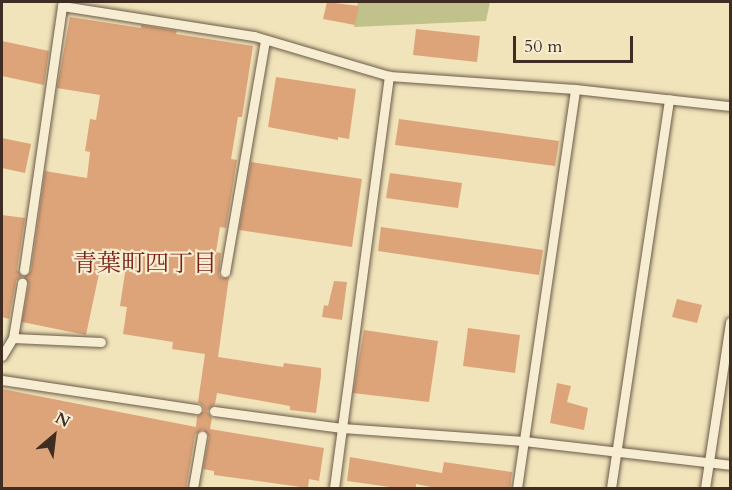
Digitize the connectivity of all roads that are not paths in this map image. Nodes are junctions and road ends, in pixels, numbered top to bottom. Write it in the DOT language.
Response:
graph roads {
  1 [pos="265,41"];
  2 [pos="389,76"];
  3 [pos="575,89"];
  4 [pos="669,99"];
  5 [pos="730,106"];
  6 [pos="24,270"];
  7 [pos="225,272"];
  8 [pos="22,283"];
  9 [pos="730,322"];
  10 [pos="13,338"];
  11 [pos="102,342"];
  12 [pos="2,356"];
  13 [pos="2,380"];
  14 [pos="197,409"];
  15 [pos="214,411"];
  16 [pos="342,428"];
  17 [pos="202,436"];
  18 [pos="524,441"];
  19 [pos="616,451"];
  20 [pos="709,463"];
  21 [pos="730,465"];
  22 [pos="193,489"];
  23 [pos="334,489"];
  24 [pos="518,489"];
  25 [pos="611,489"];
  26 [pos="705,489"];
  1 -- 2 [label="lane"];
  1 -- 6 [label="lane"];
  1 -- 7 [label="lane"];
  2 -- 3 [label="lane"];
  2 -- 16 [label="lane"];
  3 -- 4 [label="lane"];
  3 -- 18 [label="lane"];
  4 -- 5 [label="lane"];
  4 -- 19 [label="lane"];
  8 -- 10 [label="lane"];
  9 -- 20 [label="lane"];
  10 -- 11 [label="lane"];
  10 -- 12 [label="lane"];
  13 -- 14 [label="lane"];
  15 -- 16 [label="lane"];
  16 -- 18 [label="lane"];
  16 -- 23 [label="lane"];
  17 -- 22 [label="lane"];
  18 -- 19 [label="lane"];
  18 -- 24 [label="lane"];
  19 -- 20 [label="lane"];
  19 -- 25 [label="lane"];
  20 -- 21 [label="lane"];
  20 -- 26 [label="lane"];
}
